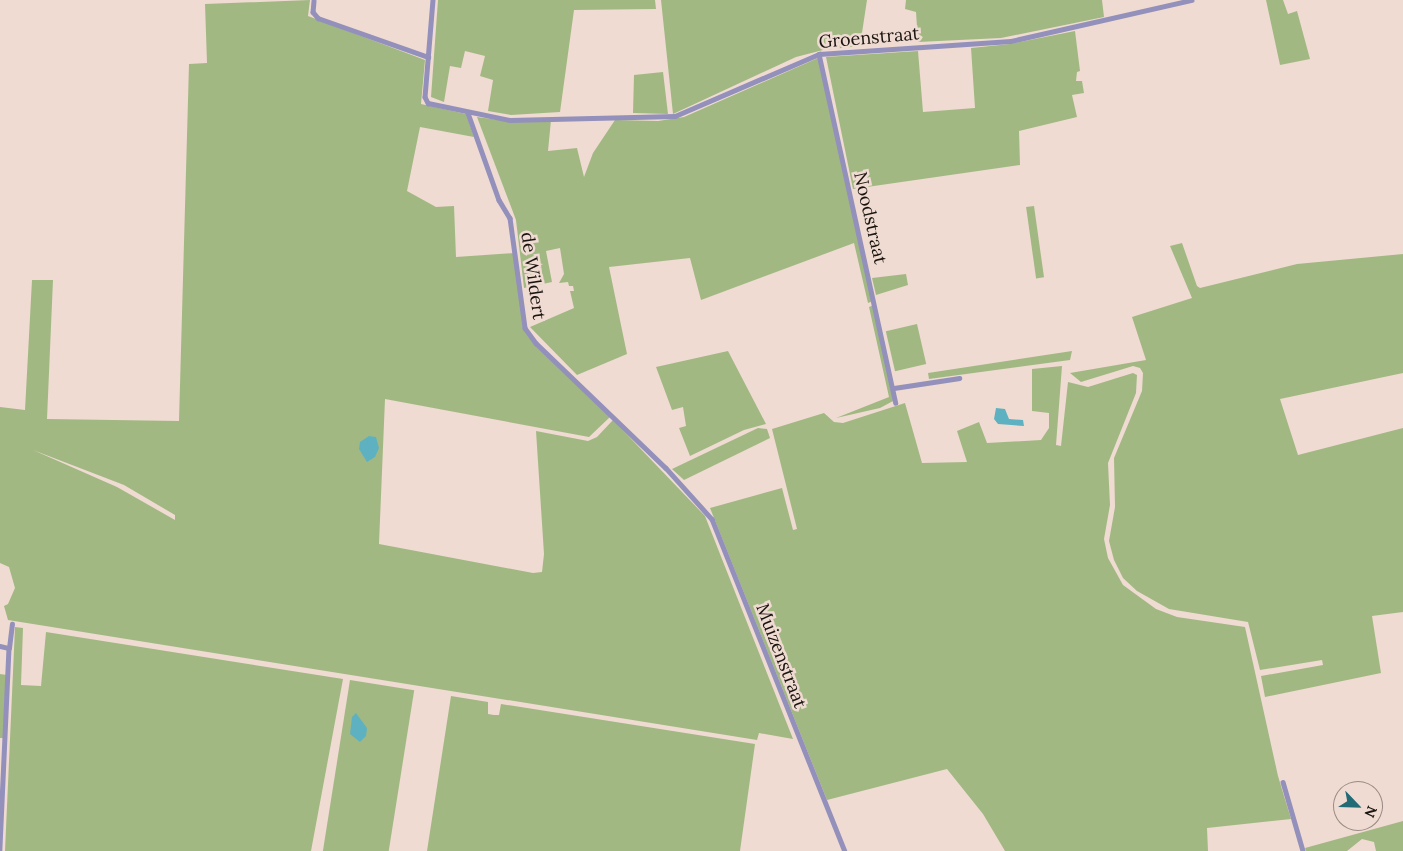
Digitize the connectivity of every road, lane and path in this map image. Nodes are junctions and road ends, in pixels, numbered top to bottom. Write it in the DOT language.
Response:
graph roads {
  1 [pos="433,0"];
  2 [pos="1191,0"];
  3 [pos="314,1"];
  4 [pos="819,54"];
  5 [pos="428,57"];
  6 [pos="468,113"];
  7 [pos="960,378"];
  8 [pos="894,388"];
  9 [pos="896,403"];
  10 [pos="677,480"];
  11 [pos="12,624"];
  12 [pos="0,646"];
  13 [pos="9,648"];
  14 [pos="1283,782"];
  15 [pos="0,850"];
  16 [pos="845,851"];
  17 [pos="1303,851"];
  1 -- 5 [label="street"];
  2 -- 4 [label="street, Groenstraat"];
  3 -- 5 [label="street"];
  4 -- 6 [label="street, Groenstraat"];
  4 -- 8 [label="street, Noodstraat"];
  5 -- 6 [label="street, Groenstraat"];
  6 -- 10 [label="street, de Wildert"];
  7 -- 8 [label="street"];
  8 -- 9 [label="street, Noodstraat"];
  10 -- 16 [label="street, Muizenstraat"];
  11 -- 13 [label="street"];
  12 -- 13 [label="street"];
  13 -- 15 [label="street"];
  14 -- 17 [label="street"];
}
